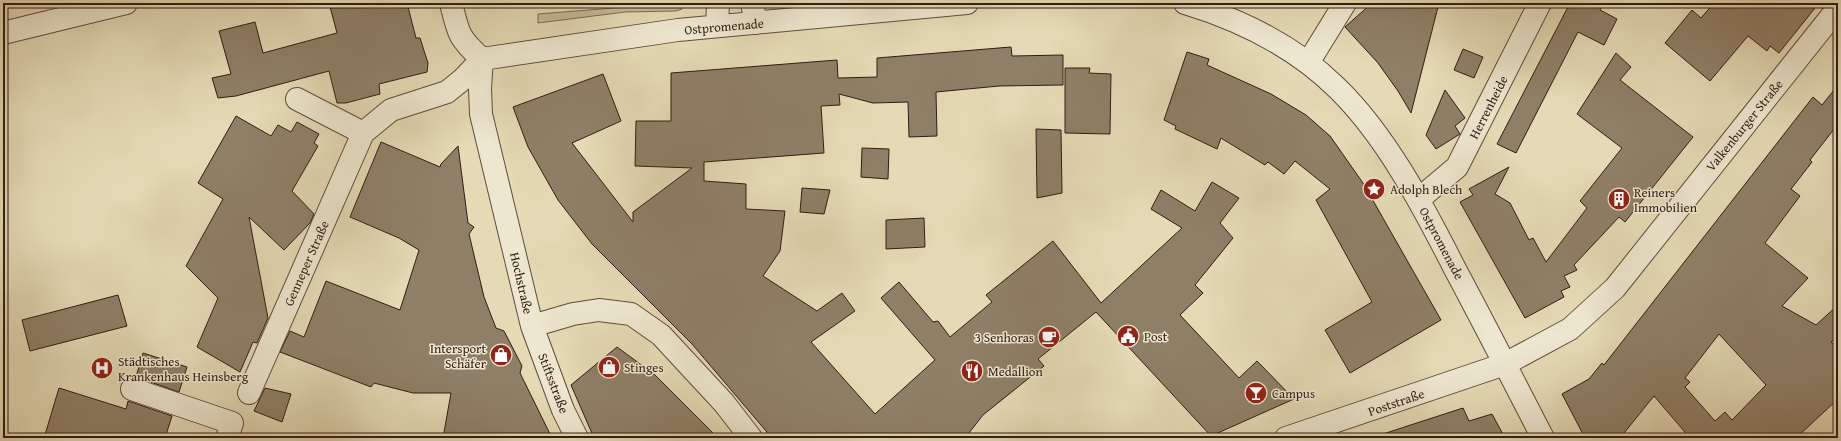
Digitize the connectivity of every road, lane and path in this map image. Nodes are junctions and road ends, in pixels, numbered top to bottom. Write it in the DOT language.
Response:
graph roads {
  1 [pos="126,3"];
  2 [pos="451,3"];
  3 [pos="718,3"];
  4 [pos="967,3"];
  5 [pos="1184,3"];
  6 [pos="1345,3"];
  7 [pos="1540,3"];
  8 [pos="1838,8"];
  9 [pos="754,13"];
  10 [pos="717,26"];
  11 [pos="3,33"];
  12 [pos="482,59"];
  13 [pos="1308,63"];
  14 [pos="297,99"];
  15 [pos="363,132"];
  16 [pos="1419,199"];
  17 [pos="532,326"];
  18 [pos="1505,364"];
  19 [pos="132,389"];
  20 [pos="249,393"];
  21 [pos="227,438"];
  22 [pos="577,438"];
  23 [pos="751,438"];
  24 [pos="1286,438"];
  25 [pos="1543,438"];
  1 -- 11 [label="street"];
  2 -- 12 [label="street"];
  3 -- 10 [label="street"];
  4 -- 9 [label="street, Ostpromenade"];
  5 -- 13 [label="street, Ostpromenade"];
  6 -- 13 [label="street"];
  7 -- 16 [label="street, Herrenheide"];
  8 -- 18 [label="street, Valkenburger Straße"];
  9 -- 10 [label="street, Ostpromenade"];
  10 -- 12 [label="street, Ostpromenade"];
  12 -- 15 [label="street, Genneper Straße"];
  12 -- 17 [label="street, Hochstraße"];
  13 -- 16 [label="street, Ostpromenade"];
  14 -- 15 [label="street"];
  15 -- 20 [label="street, Genneper Straße"];
  16 -- 18 [label="street, Ostpromenade"];
  17 -- 22 [label="street, Stiftsstraße"];
  17 -- 23 [label="street, Hochstraße"];
  18 -- 24 [label="street, Poststraße"];
  18 -- 25 [label="street, Ostpromenade"];
  19 -- 21 [label="street"];
}
